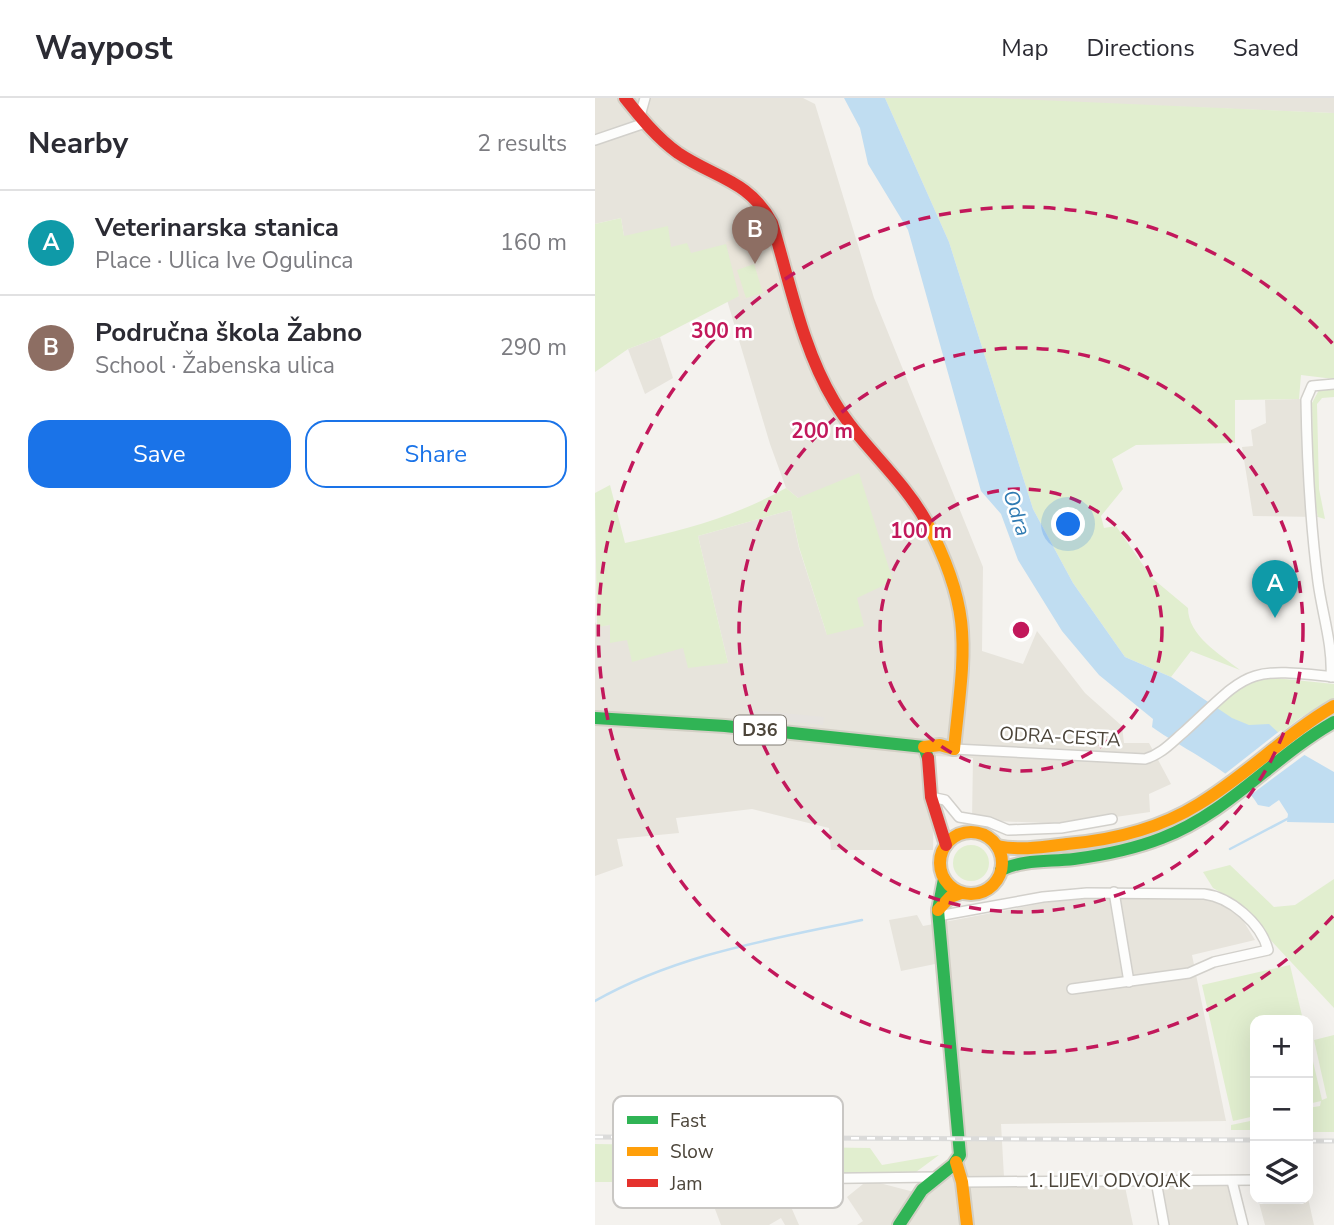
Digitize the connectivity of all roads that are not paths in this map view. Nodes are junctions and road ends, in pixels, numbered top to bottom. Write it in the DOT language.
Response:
graph roads {
  1 [pos="625,98"];
  2 [pos="645,98"];
  3 [pos="643,119"];
  4 [pos="595,140"];
  5 [pos="1334,384"];
  6 [pos="1333,677"];
  7 [pos="1334,706"];
  8 [pos="595,718"];
  9 [pos="1334,722"];
  10 [pos="924,747"];
  11 [pos="954,749"];
  12 [pos="931,797"];
  13 [pos="938,813"];
  14 [pos="1112,819"];
  15 [pos="971,832"];
  16 [pos="946,845"];
  17 [pos="997,846"];
  18 [pos="1002,870"];
  19 [pos="944,879"];
  20 [pos="1114,892"];
  21 [pos="961,893"];
  22 [pos="938,913"];
  23 [pos="1129,982"];
  24 [pos="1072,989"];
  25 [pos="956,1162"];
  26 [pos="939,1177"];
  27 [pos="843,1178"];
  28 [pos="1250,1180"];
  29 [pos="1156,1181"];
  30 [pos="1232,1181"];
  31 [pos="963,1182"];
  32 [pos="899,1225"];
  33 [pos="967,1225"];
  34 [pos="1164,1225"];
  35 [pos="1243,1225"];
  1 -- 3 [label="main road"];
  2 -- 3 [label="street"];
  3 -- 4 [label="street"];
  3 -- 11 [label="main road"];
  5 -- 6 [label="street"];
  6 -- 11 [label="street, ODRA-CESTA"];
  7 -- 17 [label="main road"];
  8 -- 10 [label="main road, ODRA-CESTA / D36"];
  9 -- 18 [label="main road"];
  10 -- 11 [label="main road, ODRA-CESTA"];
  10 -- 12 [label="main road"];
  12 -- 13 [label="main road"];
  12 -- 14 [label="street"];
  13 -- 15 [label="main road"];
  13 -- 16 [label="main road"];
  15 -- 16 [label="main road"];
  15 -- 17 [label="main road"];
  16 -- 19 [label="main road"];
  17 -- 18 [label="main road"];
  18 -- 21 [label="main road"];
  19 -- 21 [label="main road"];
  19 -- 22 [label="main road"];
  20 -- 22 [label="street"];
  20 -- 23 [label="street"];
  20 -- 23 [label="street"];
  21 -- 22 [label="main road"];
  22 -- 25 [label="main road"];
  23 -- 24 [label="street"];
  25 -- 26 [label="main road"];
  25 -- 31 [label="main road"];
  26 -- 27 [label="street"];
  26 -- 32 [label="main road"];
  28 -- 30 [label="street, 1. LIJEVI ODVOJAK"];
  29 -- 30 [label="street, 1. LIJEVI ODVOJAK"];
  29 -- 31 [label="street, 1. LIJEVI ODVOJAK"];
  29 -- 34 [label="street"];
  30 -- 35 [label="street"];
  31 -- 33 [label="main road"];
}
